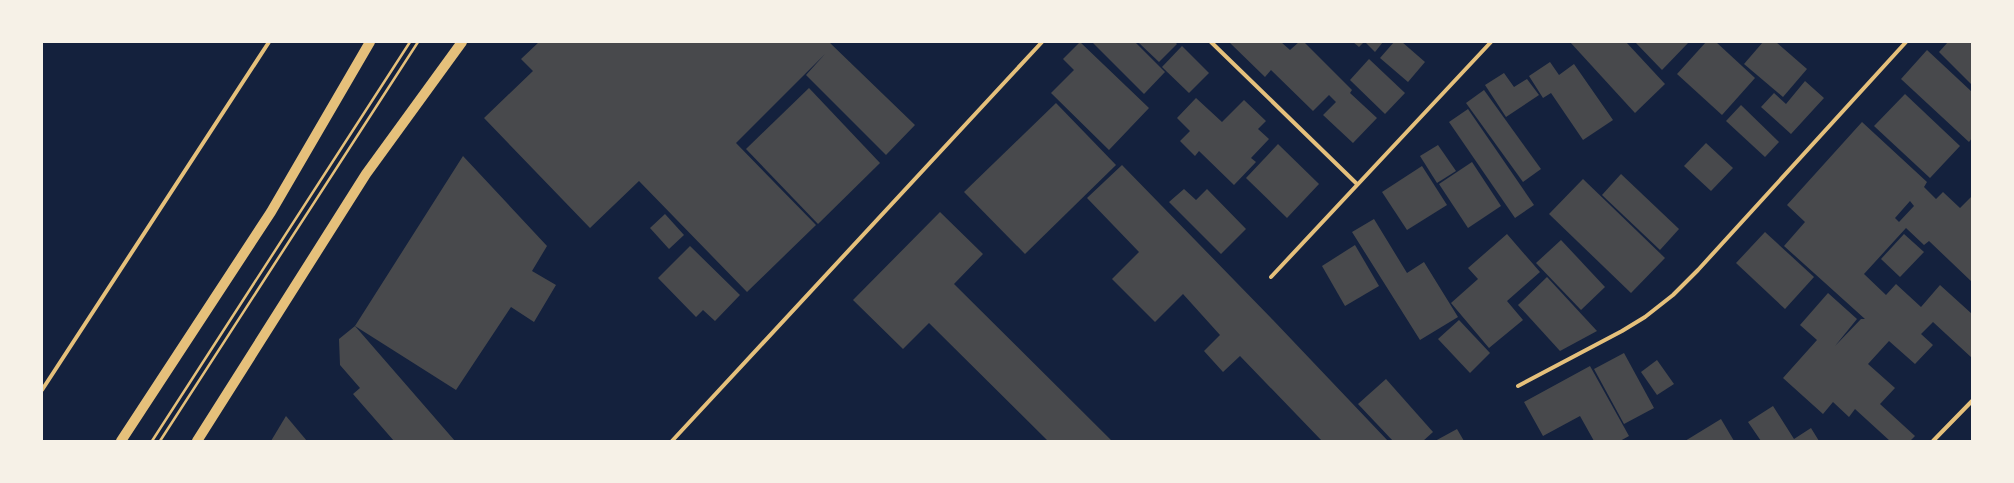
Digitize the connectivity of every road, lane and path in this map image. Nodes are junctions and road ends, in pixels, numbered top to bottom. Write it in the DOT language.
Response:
graph roads {
  1 [pos="269,42"];
  2 [pos="370,42"];
  3 [pos="410,42"];
  4 [pos="418,42"];
  5 [pos="462,42"];
  6 [pos="1042,42"];
  7 [pos="1211,42"];
  8 [pos="1491,42"];
  9 [pos="1906,42"];
  10 [pos="1357,184"];
  11 [pos="1271,277"];
  12 [pos="1518,386"];
  13 [pos="42,390"];
  14 [pos="1972,401"];
  15 [pos="121,441"];
  16 [pos="152,441"];
  17 [pos="160,441"];
  18 [pos="197,441"];
  19 [pos="672,441"];
  20 [pos="1933,441"];
  1 -- 13 [label="street"];
  2 -- 15 [label="main road"];
  3 -- 16 [label="path"];
  4 -- 17 [label="path"];
  5 -- 18 [label="main road"];
  6 -- 19 [label="street"];
  7 -- 10 [label="street"];
  8 -- 10 [label="street"];
  9 -- 12 [label="street"];
  10 -- 11 [label="street"];
  14 -- 20 [label="street"];
}
